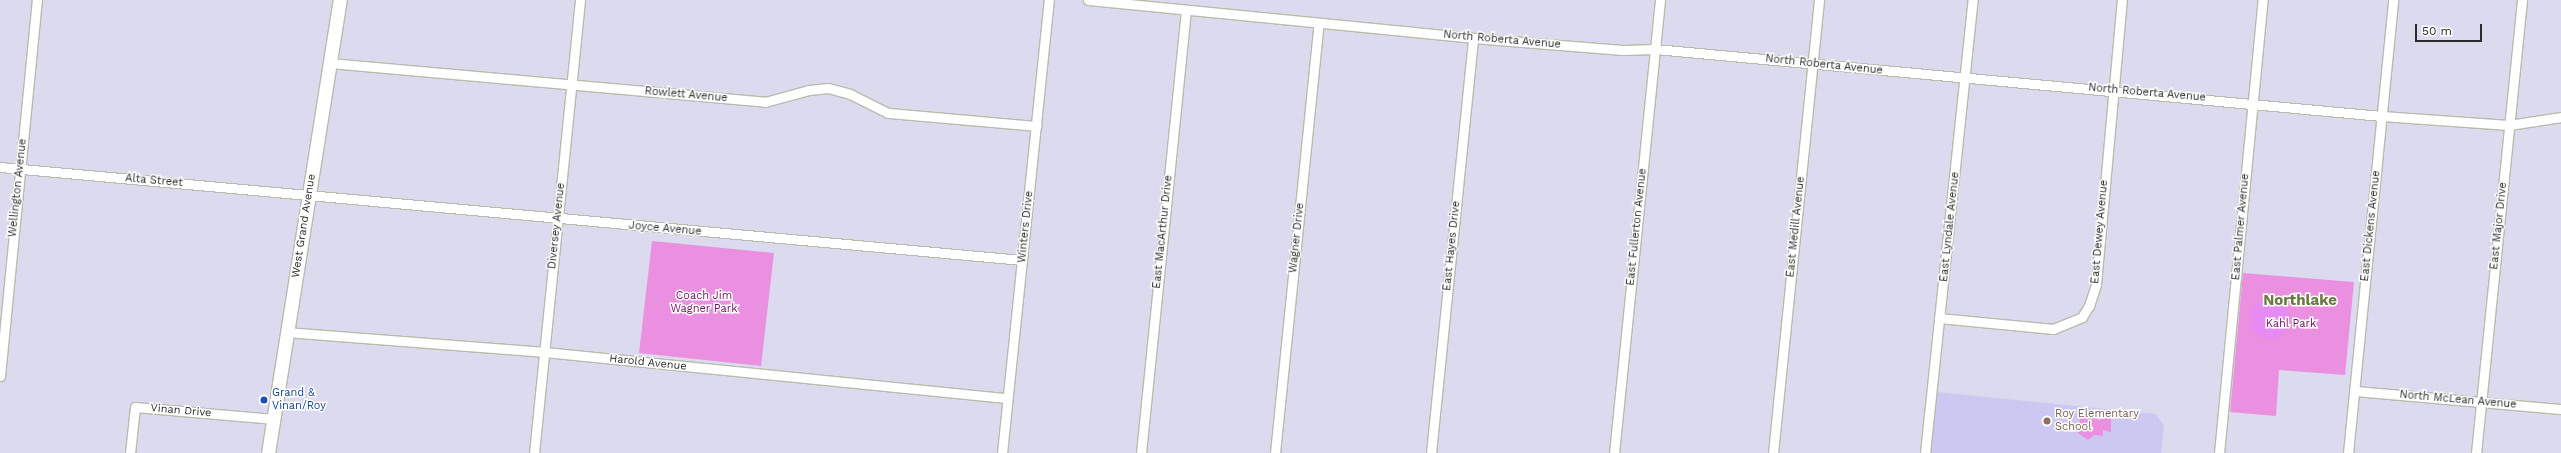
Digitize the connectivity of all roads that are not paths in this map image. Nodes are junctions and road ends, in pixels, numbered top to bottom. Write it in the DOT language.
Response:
graph roads {
  1 [pos="37,0"];
  2 [pos="340,0"];
  3 [pos="580,0"];
  4 [pos="1049,0"];
  5 [pos="1088,0"];
  6 [pos="1660,0"];
  7 [pos="1819,0"];
  8 [pos="1973,0"];
  9 [pos="2122,0"];
  10 [pos="2263,0"];
  11 [pos="2393,0"];
  12 [pos="2522,0"];
  13 [pos="1117,1"];
  14 [pos="1186,11"];
  15 [pos="1319,23"];
  16 [pos="1473,38"];
  17 [pos="1655,49"];
  18 [pos="330,63"];
  19 [pos="1812,64"];
  20 [pos="1966,79"];
  21 [pos="571,86"];
  22 [pos="2113,89"];
  23 [pos="2253,103"];
  24 [pos="2382,116"];
  25 [pos="2561,117"];
  26 [pos="2509,125"];
  27 [pos="1036,126"];
  28 [pos="0,167"];
  29 [pos="20,169"];
  30 [pos="308,194"];
  31 [pos="558,220"];
  32 [pos="1022,260"];
  33 [pos="1939,318"];
  34 [pos="288,332"];
  35 [pos="544,352"];
  36 [pos="0,376"];
  37 [pos="2354,391"];
  38 [pos="1008,398"];
  39 [pos="2482,402"];
  40 [pos="2561,409"];
  41 [pos="274,419"];
  42 [pos="130,453"];
  43 [pos="268,453"];
  44 [pos="534,453"];
  45 [pos="1002,453"];
  46 [pos="1141,453"];
  47 [pos="1275,453"];
  48 [pos="1432,453"];
  49 [pos="1614,453"];
  50 [pos="1773,453"];
  51 [pos="1925,453"];
  52 [pos="2219,453"];
  53 [pos="2348,453"];
  54 [pos="2476,453"];
  1 -- 29 [label="street, Wellington Avenue"];
  2 -- 18 [label="main road, West Grand Avenue"];
  3 -- 21 [label="street, Diversey Avenue"];
  4 -- 27 [label="street, Winters Drive"];
  5 -- 13 [label="street, North Roberta Avenue"];
  6 -- 17 [label="street, East Fullerton Avenue"];
  7 -- 19 [label="street, East Medill Avenue"];
  8 -- 20 [label="street, East Lyndale Avenue"];
  9 -- 22 [label="street, East Dewey Avenue"];
  10 -- 23 [label="street, East Palmer Avenue"];
  11 -- 24 [label="street, East Dickens Avenue"];
  12 -- 26 [label="street, East Major Drive"];
  13 -- 14 [label="street, North Roberta Avenue"];
  14 -- 15 [label="street, North Roberta Avenue"];
  14 -- 46 [label="street, East MacArthur Drive"];
  15 -- 16 [label="street, North Roberta Avenue"];
  15 -- 47 [label="street, Wagner Drive"];
  16 -- 17 [label="street, North Roberta Avenue"];
  16 -- 48 [label="street, East Hayes Drive"];
  17 -- 19 [label="street, North Roberta Avenue"];
  17 -- 49 [label="street, East Fullerton Avenue"];
  18 -- 21 [label="street, Rowlett Avenue"];
  18 -- 30 [label="main road, West Grand Avenue"];
  19 -- 20 [label="street, North Roberta Avenue"];
  19 -- 50 [label="street, East Medill Avenue"];
  20 -- 22 [label="street, North Roberta Avenue"];
  20 -- 33 [label="street, East Lyndale Avenue"];
  21 -- 27 [label="street, Rowlett Avenue"];
  21 -- 31 [label="street, Diversey Avenue"];
  22 -- 23 [label="street, North Roberta Avenue"];
  22 -- 33 [label="street, East Dewey Avenue"];
  23 -- 24 [label="street, North Roberta Avenue"];
  23 -- 52 [label="street, East Palmer Avenue"];
  24 -- 26 [label="street, North Roberta Avenue"];
  24 -- 37 [label="street, East Dickens Avenue"];
  25 -- 26 [label="street, North Roberta Avenue"];
  26 -- 39 [label="street, East Major Drive"];
  27 -- 32 [label="street, Winters Drive"];
  28 -- 29 [label="street, Alta Street"];
  29 -- 30 [label="street, Alta Street"];
  29 -- 36 [label="street, Wellington Avenue"];
  30 -- 31 [label="street, Joyce Avenue"];
  30 -- 34 [label="main road, West Grand Avenue"];
  31 -- 32 [label="street, Joyce Avenue"];
  31 -- 35 [label="street, Diversey Avenue"];
  32 -- 38 [label="street, Winters Drive"];
  33 -- 51 [label="street, East Lyndale Avenue"];
  34 -- 35 [label="street, Harold Avenue"];
  34 -- 41 [label="main road, West Grand Avenue"];
  35 -- 38 [label="street, Harold Avenue"];
  35 -- 44 [label="street, Diversey Avenue"];
  37 -- 39 [label="street, North McLean Avenue"];
  37 -- 53 [label="street, East Dickens Avenue"];
  38 -- 45 [label="street, Winters Drive"];
  39 -- 40 [label="street, North McLean Avenue"];
  39 -- 54 [label="street, East Major Drive"];
  41 -- 42 [label="street, Vinan Drive"];
  41 -- 43 [label="main road, West Grand Avenue"];
}
